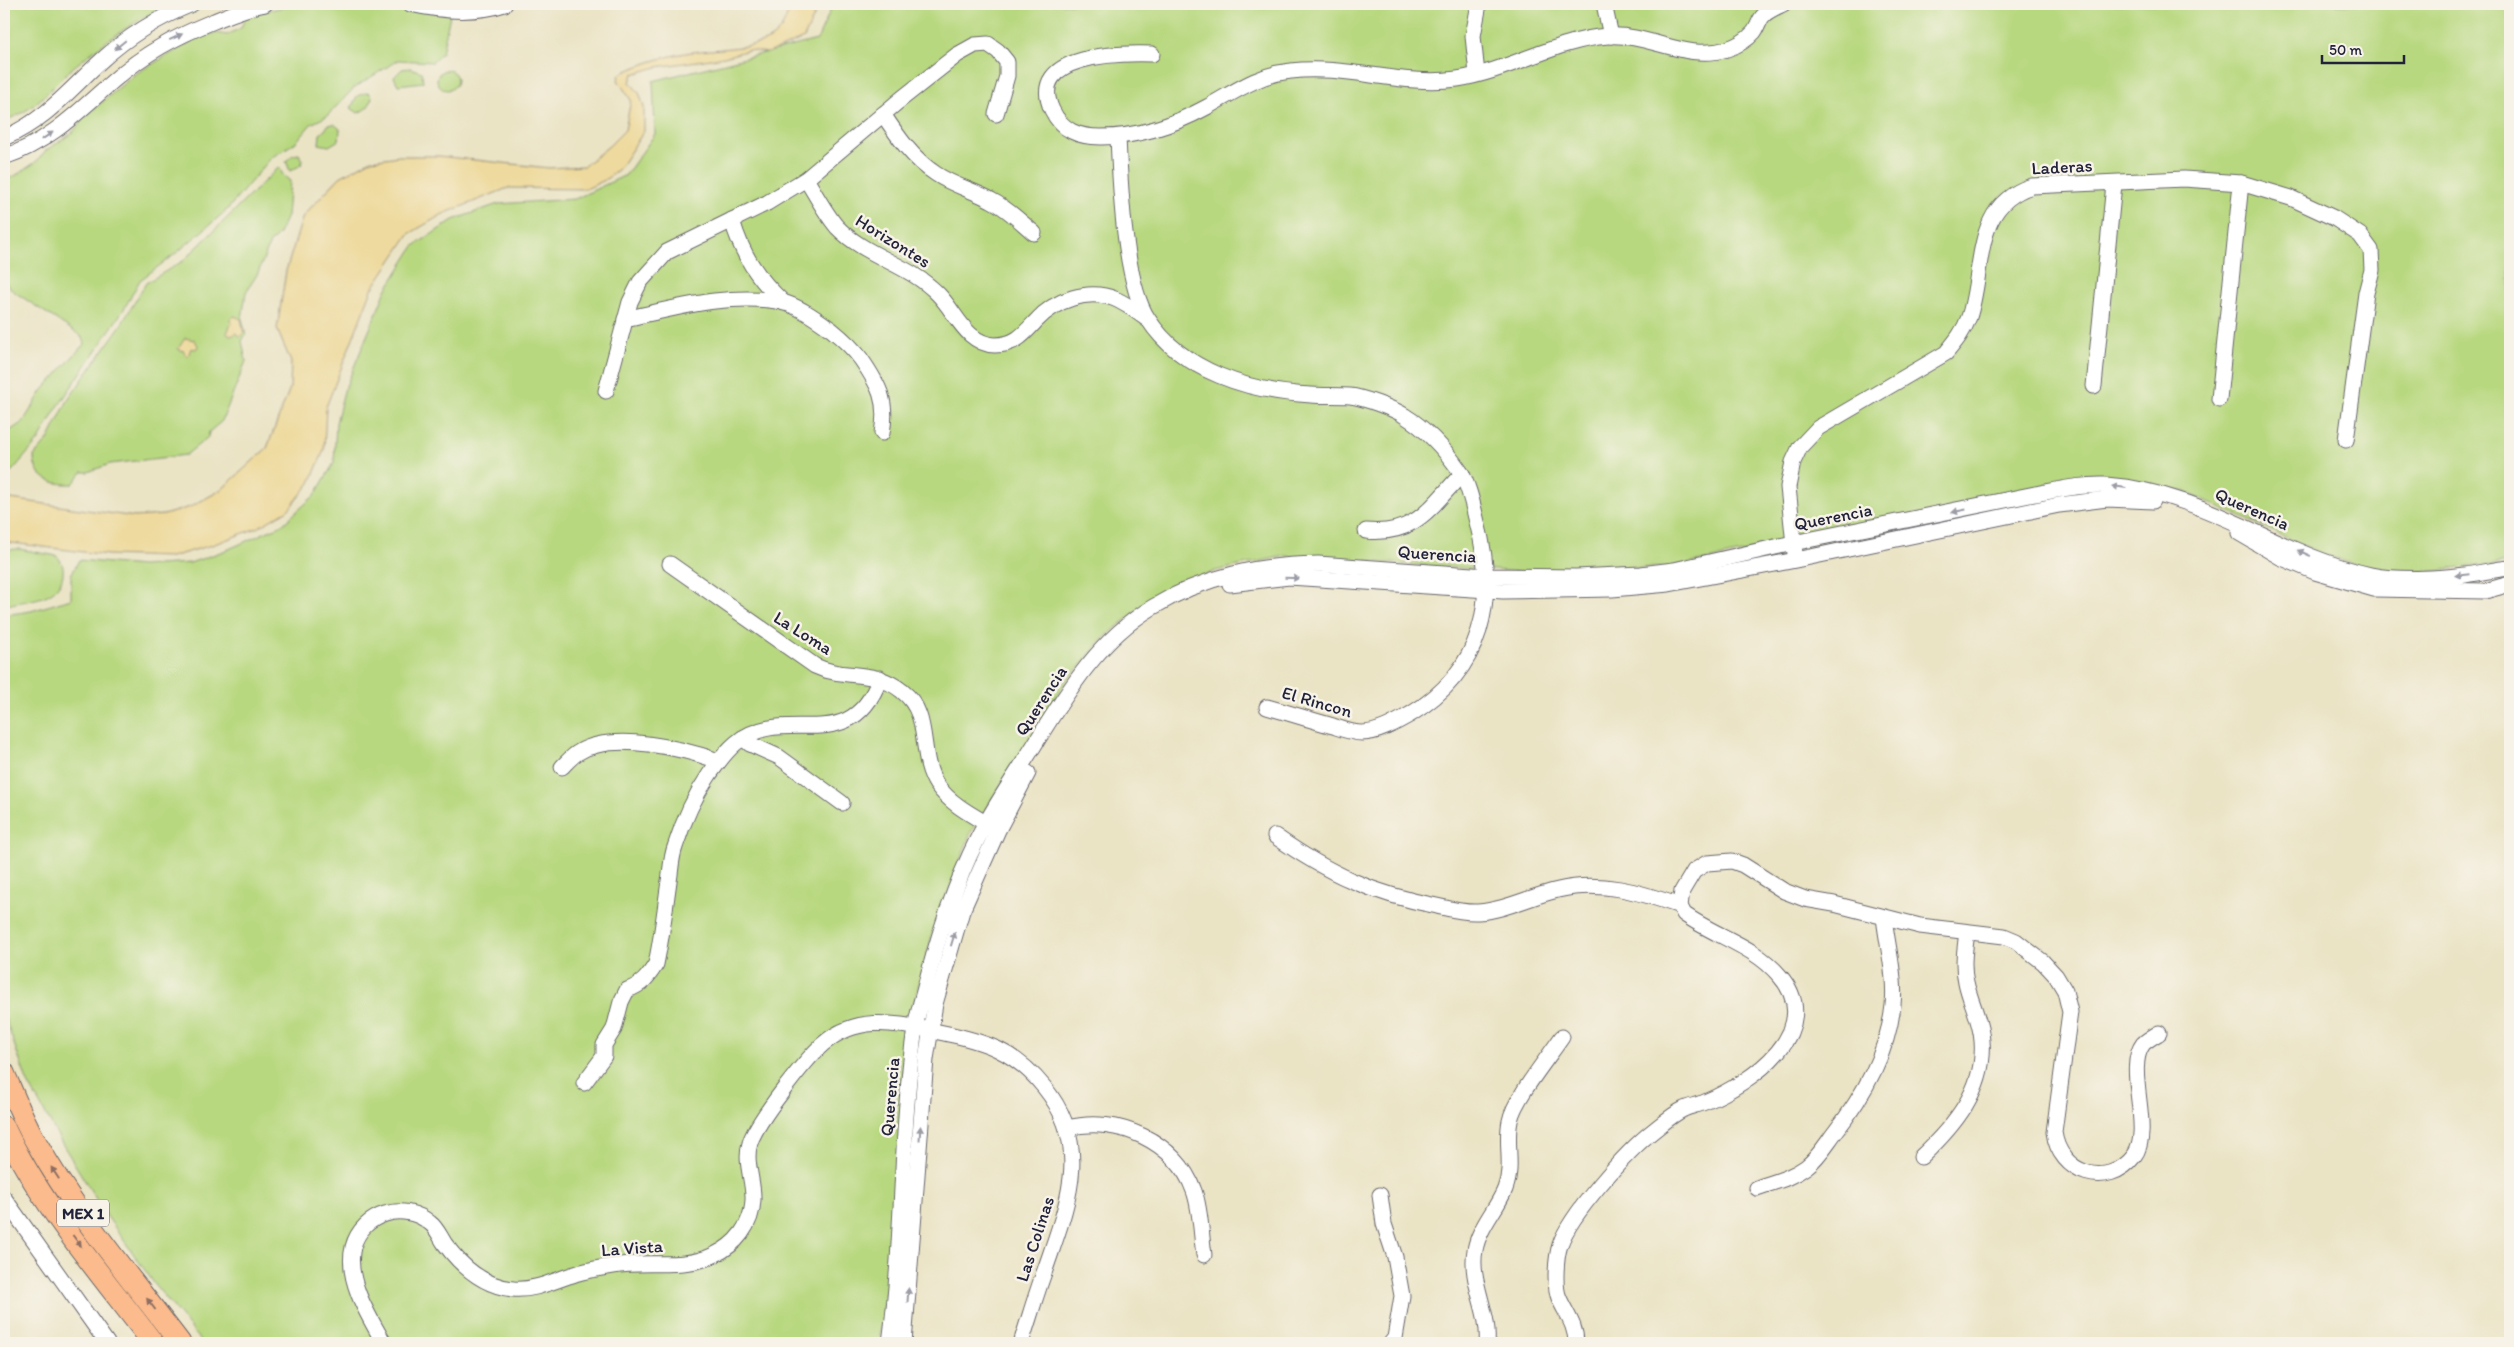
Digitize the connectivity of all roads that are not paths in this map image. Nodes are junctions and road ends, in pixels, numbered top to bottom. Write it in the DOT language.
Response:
graph roads {
  1 [pos="192,4"];
  2 [pos="265,4"];
  3 [pos="410,4"];
  4 [pos="505,4"];
  5 [pos="1479,4"];
  6 [pos="1604,4"];
  7 [pos="1782,4"];
  8 [pos="235,8"];
  9 [pos="1758,10"];
  10 [pos="1610,36"];
  11 [pos="1152,54"];
  12 [pos="1477,74"];
  13 [pos="883,114"];
  14 [pos="996,114"];
  15 [pos="1118,137"];
  16 [pos="4,138"];
  17 [pos="4,157"];
  18 [pos="806,179"];
  19 [pos="2241,183"];
  20 [pos="2114,184"];
  21 [pos="732,220"];
  22 [pos="1034,233"];
  23 [pos="784,303"];
  24 [pos="625,319"];
  25 [pos="1148,320"];
  26 [pos="2094,386"];
  27 [pos="606,391"];
  28 [pos="2219,399"];
  29 [pos="882,433"];
  30 [pos="2346,440"];
  31 [pos="1462,474"];
  32 [pos="2182,503"];
  33 [pos="1366,531"];
  34 [pos="1793,543"];
  35 [pos="1796,560"];
  36 [pos="670,564"];
  37 [pos="2510,568"];
  38 [pos="1486,583"];
  39 [pos="2510,584"];
  40 [pos="880,678"];
  41 [pos="1267,707"];
  42 [pos="743,738"];
  43 [pos="719,761"];
  44 [pos="562,767"];
  45 [pos="842,803"];
  46 [pos="992,827"];
  47 [pos="1275,836"];
  48 [pos="1680,906"];
  49 [pos="1884,917"];
  50 [pos="1968,932"];
  51 [pos="923,1028"];
  52 [pos="2159,1033"];
  53 [pos="1562,1037"];
  54 [pos="4,1073"];
  55 [pos="584,1083"];
  56 [pos="4,1127"];
  57 [pos="1068,1128"];
  58 [pos="1921,1157"];
  59 [pos="1757,1188"];
  60 [pos="1380,1195"];
  61 [pos="4,1198"];
  62 [pos="905,1248"];
  63 [pos="1204,1255"];
  64 [pos="106,1343"];
  65 [pos="153,1343"];
  66 [pos="180,1343"];
  67 [pos="384,1343"];
  68 [pos="890,1343"];
  69 [pos="904,1343"];
  70 [pos="1021,1343"];
  71 [pos="1391,1343"];
  72 [pos="1487,1343"];
  73 [pos="1576,1343"];
  1 -- 16 [label="street, one-way"];
  2 -- 8 [label="street"];
  3 -- 4 [label="street"];
  5 -- 12 [label="street"];
  6 -- 10 [label="street"];
  7 -- 9 [label="street"];
  17 -- 8 [label="street, one-way"];
  9 -- 10 [label="street"];
  10 -- 12 [label="street"];
  11 -- 15 [label="street"];
  12 -- 15 [label="street"];
  13 -- 14 [label="street"];
  13 -- 18 [label="street"];
  13 -- 22 [label="street"];
  15 -- 25 [label="street"];
  18 -- 21 [label="street"];
  18 -- 25 [label="street, Horizontes"];
  19 -- 20 [label="street, Laderas"];
  19 -- 28 [label="street"];
  19 -- 30 [label="street, Laderas"];
  20 -- 26 [label="street"];
  20 -- 34 [label="street, Laderas"];
  21 -- 23 [label="street"];
  21 -- 24 [label="street"];
  23 -- 24 [label="street"];
  23 -- 29 [label="street"];
  24 -- 27 [label="street"];
  25 -- 31 [label="street"];
  31 -- 33 [label="street"];
  31 -- 38 [label="street, El Rincon"];
  32 -- 34 [label="street, Querencia, one-way"];
  32 -- 35 [label="street, Querencia"];
  37 -- 32 [label="street, Querencia, one-way"];
  32 -- 39 [label="street, Querencia"];
  34 -- 35 [label="street, Laderas"];
  34 -- 38 [label="street, Querencia"];
  35 -- 38 [label="street, Querencia"];
  36 -- 40 [label="street, La Loma"];
  38 -- 41 [label="street, El Rincon"];
  38 -- 46 [label="street, Querencia"];
  40 -- 42 [label="street"];
  40 -- 46 [label="street, La Loma"];
  42 -- 43 [label="street"];
  42 -- 45 [label="street"];
  43 -- 44 [label="street"];
  43 -- 55 [label="street"];
  51 -- 46 [label="street, Querencia, one-way"];
  46 -- 51 [label="street, Querencia"];
  47 -- 48 [label="street"];
  48 -- 49 [label="street"];
  48 -- 73 [label="street"];
  49 -- 50 [label="street"];
  49 -- 59 [label="street"];
  50 -- 52 [label="street"];
  50 -- 58 [label="street"];
  51 -- 57 [label="street, Las Colinas"];
  51 -- 62 [label="street, Querencia"];
  51 -- 67 [label="street, La Vista"];
  53 -- 72 [label="street"];
  66 -- 54 [label="highway, MEX 1, one-way"];
  56 -- 65 [label="highway, MEX 1, one-way"];
  57 -- 63 [label="street"];
  57 -- 70 [label="street, Las Colinas"];
  60 -- 71 [label="street"];
  61 -- 64 [label="street"];
  62 -- 68 [label="street, Querencia"];
  69 -- 62 [label="street, Querencia, one-way"];
}
